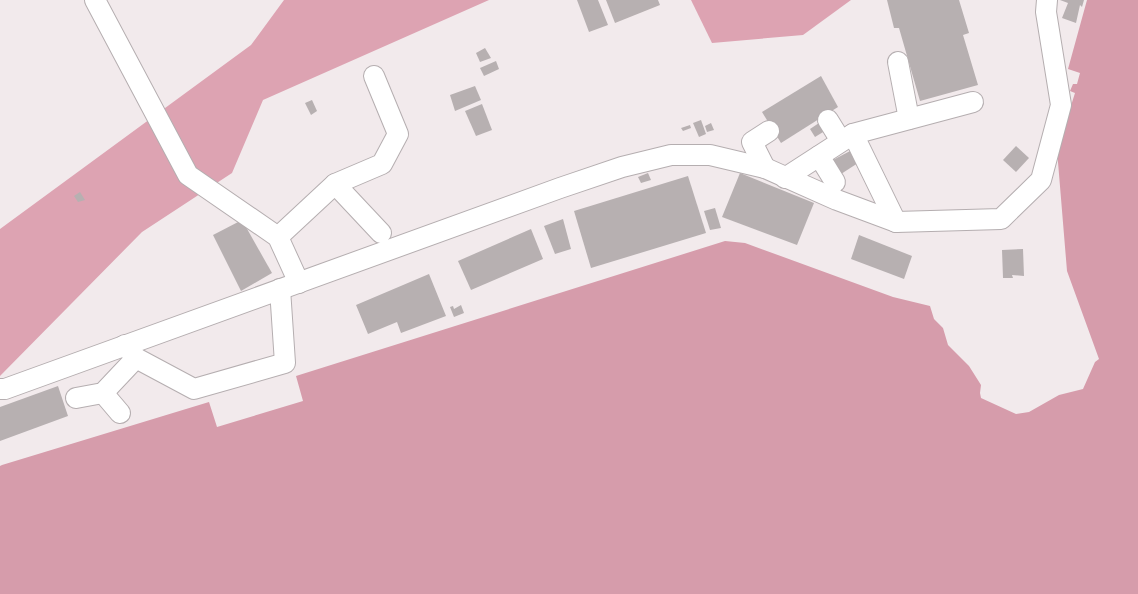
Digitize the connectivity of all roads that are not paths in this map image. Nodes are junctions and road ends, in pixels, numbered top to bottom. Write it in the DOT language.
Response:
graph roads {
  1 [pos="95,0"];
  2 [pos="1047,0"];
  3 [pos="898,62"];
  4 [pos="374,76"];
  5 [pos="973,102"];
  6 [pos="909,119"];
  7 [pos="828,120"];
  8 [pos="768,131"];
  9 [pos="847,138"];
  10 [pos="819,156"];
  11 [pos="765,168"];
  12 [pos="785,178"];
  13 [pos="835,182"];
  14 [pos="335,184"];
  15 [pos="896,222"];
  16 [pos="381,233"];
  17 [pos="278,237"];
  18 [pos="299,282"];
  19 [pos="280,289"];
  20 [pos="130,352"];
  21 [pos="0,389"];
  22 [pos="103,393"];
  23 [pos="76,398"];
  24 [pos="120,413"];
  1 -- 17 [label="lane"];
  2 -- 15 [label="lane"];
  3 -- 6 [label="lane"];
  4 -- 14 [label="lane"];
  5 -- 6 [label="lane"];
  6 -- 9 [label="lane"];
  7 -- 9 [label="lane"];
  8 -- 11 [label="lane"];
  9 -- 10 [label="lane"];
  9 -- 15 [label="lane"];
  10 -- 12 [label="lane"];
  10 -- 13 [label="lane"];
  11 -- 12 [label="lane"];
  11 -- 18 [label="lane"];
  12 -- 15 [label="lane"];
  14 -- 16 [label="lane"];
  14 -- 17 [label="lane"];
  17 -- 18 [label="lane"];
  18 -- 19 [label="lane"];
  19 -- 20 [label="lane"];
  19 -- 20 [label="lane"];
  20 -- 21 [label="lane"];
  20 -- 22 [label="lane"];
  22 -- 23 [label="lane"];
  22 -- 24 [label="lane"];
}
